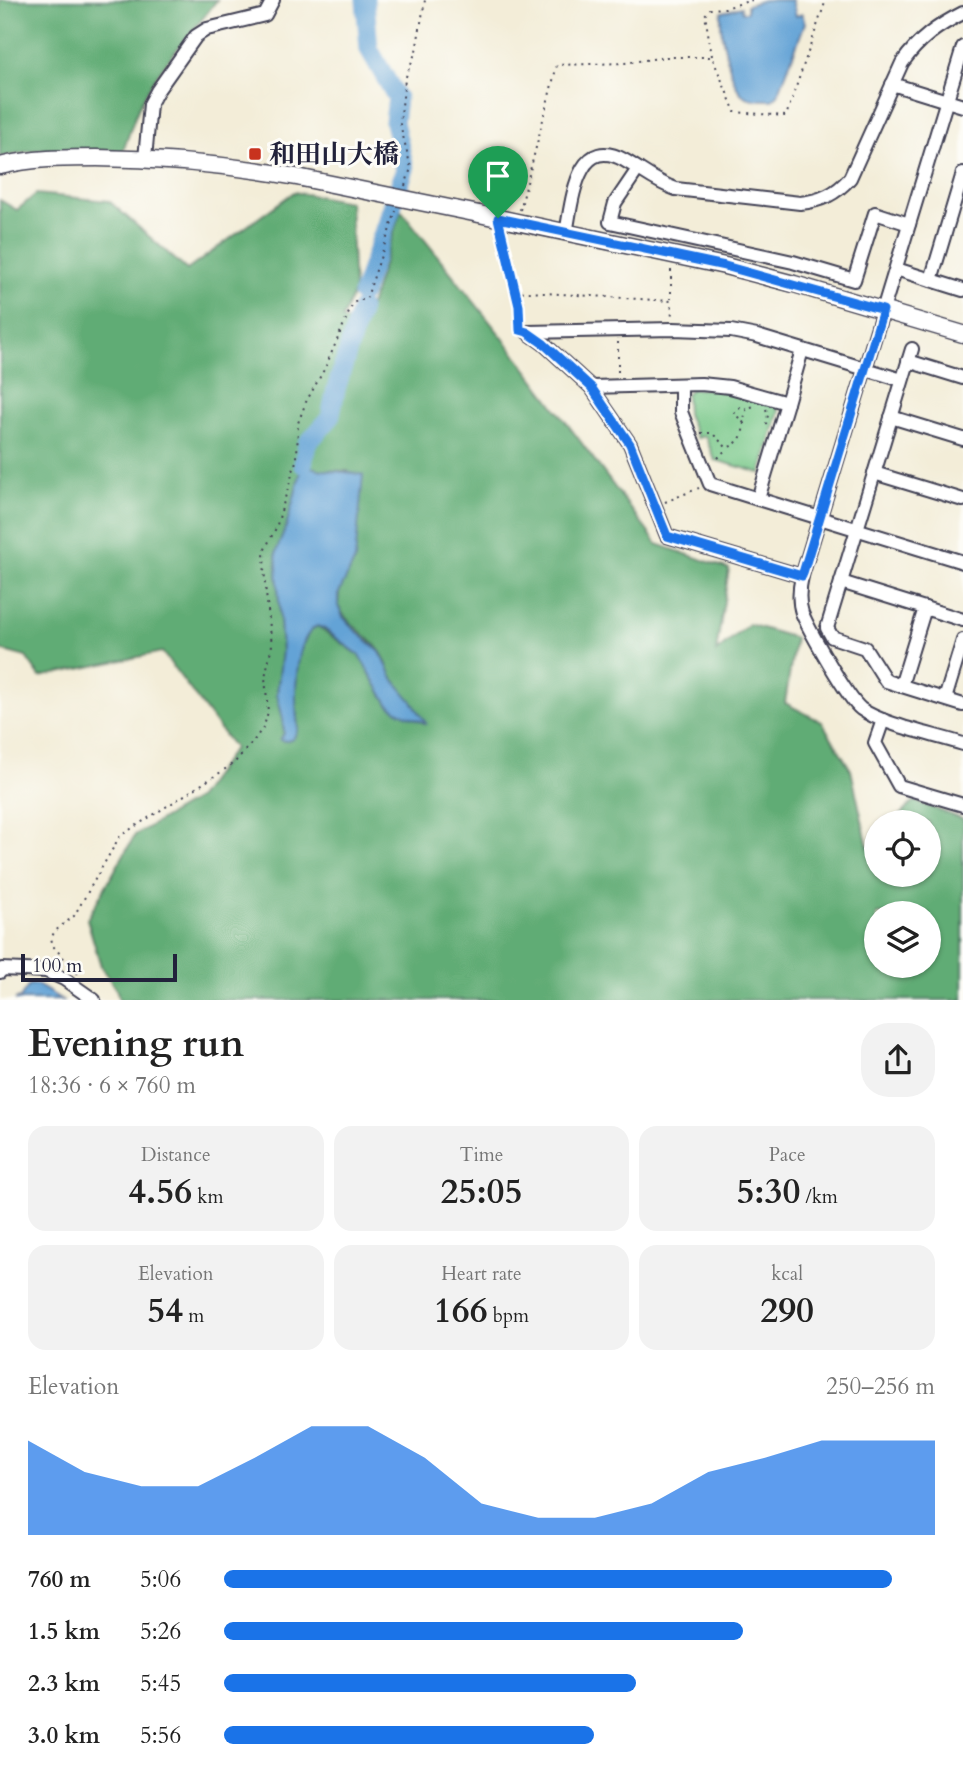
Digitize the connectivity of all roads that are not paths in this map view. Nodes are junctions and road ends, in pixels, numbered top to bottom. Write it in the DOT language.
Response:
graph roads {
  1 [pos="273,0"];
  2 [pos="963,13"];
  3 [pos="963,47"];
  4 [pos="892,84"];
  5 [pos="947,101"];
  6 [pos="963,106"];
  7 [pos="145,159"];
  8 [pos="0,166"];
  9 [pos="638,169"];
  10 [pos="963,173"];
  11 [pos="909,224"];
  12 [pos="566,233"];
  13 [pos="896,269"];
  14 [pos="930,280"];
  15 [pos="963,290"];
  16 [pos="883,310"];
  17 [pos="963,334"];
  18 [pos="802,350"];
  19 [pos="865,369"];
  20 [pos="963,378"];
  21 [pos="902,380"];
  22 [pos="681,385"];
  23 [pos="591,387"];
  24 [pos="787,403"];
  25 [pos="891,417"];
  26 [pos="963,439"];
  27 [pos="874,473"];
  28 [pos="758,499"];
  29 [pos="963,500"];
  30 [pos="819,518"];
  31 [pos="857,530"];
  32 [pos="963,562"];
  33 [pos="802,576"];
  34 [pos="841,582"];
  35 [pos="925,608"];
  36 [pos="963,620"];
  37 [pos="963,640"];
  38 [pos="901,686"];
  39 [pos="945,699"];
  40 [pos="963,705"];
  41 [pos="883,720"];
  42 [pos="963,744"];
  43 [pos="963,805"];
  44 [pos="0,972"];
  45 [pos="94,1000"];
  1 -- 7 [label="street"];
  2 -- 4 [label="street"];
  3 -- 5 [label="street"];
  4 -- 5 [label="street"];
  4 -- 9 [label="street"];
  5 -- 6 [label="street"];
  5 -- 11 [label="street"];
  7 -- 8 [label="street"];
  7 -- 12 [label="street, bridge"];
  9 -- 11 [label="street"];
  9 -- 12 [label="street"];
  10 -- 14 [label="street"];
  11 -- 13 [label="street"];
  12 -- 16 [label="street"];
  13 -- 14 [label="street"];
  13 -- 16 [label="street"];
  14 -- 15 [label="street"];
  16 -- 17 [label="street"];
  16 -- 19 [label="street"];
  18 -- 19 [label="street"];
  18 -- 23 [label="street"];
  18 -- 24 [label="street"];
  19 -- 21 [label="street"];
  19 -- 30 [label="street"];
  20 -- 21 [label="street"];
  21 -- 25 [label="street"];
  22 -- 23 [label="street"];
  22 -- 24 [label="street"];
  22 -- 28 [label="street"];
  23 -- 33 [label="street"];
  24 -- 28 [label="street"];
  25 -- 26 [label="street"];
  25 -- 27 [label="street"];
  27 -- 29 [label="street"];
  27 -- 31 [label="street"];
  28 -- 30 [label="street"];
  30 -- 31 [label="street"];
  30 -- 33 [label="street"];
  31 -- 32 [label="street"];
  31 -- 34 [label="street"];
  33 -- 41 [label="street"];
  34 -- 35 [label="street"];
  34 -- 38 [label="street"];
  35 -- 36 [label="street"];
  35 -- 38 [label="street"];
  37 -- 39 [label="street"];
  38 -- 39 [label="street"];
  39 -- 40 [label="street"];
  41 -- 42 [label="street"];
  41 -- 43 [label="street"];
  44 -- 45 [label="street"];
}
